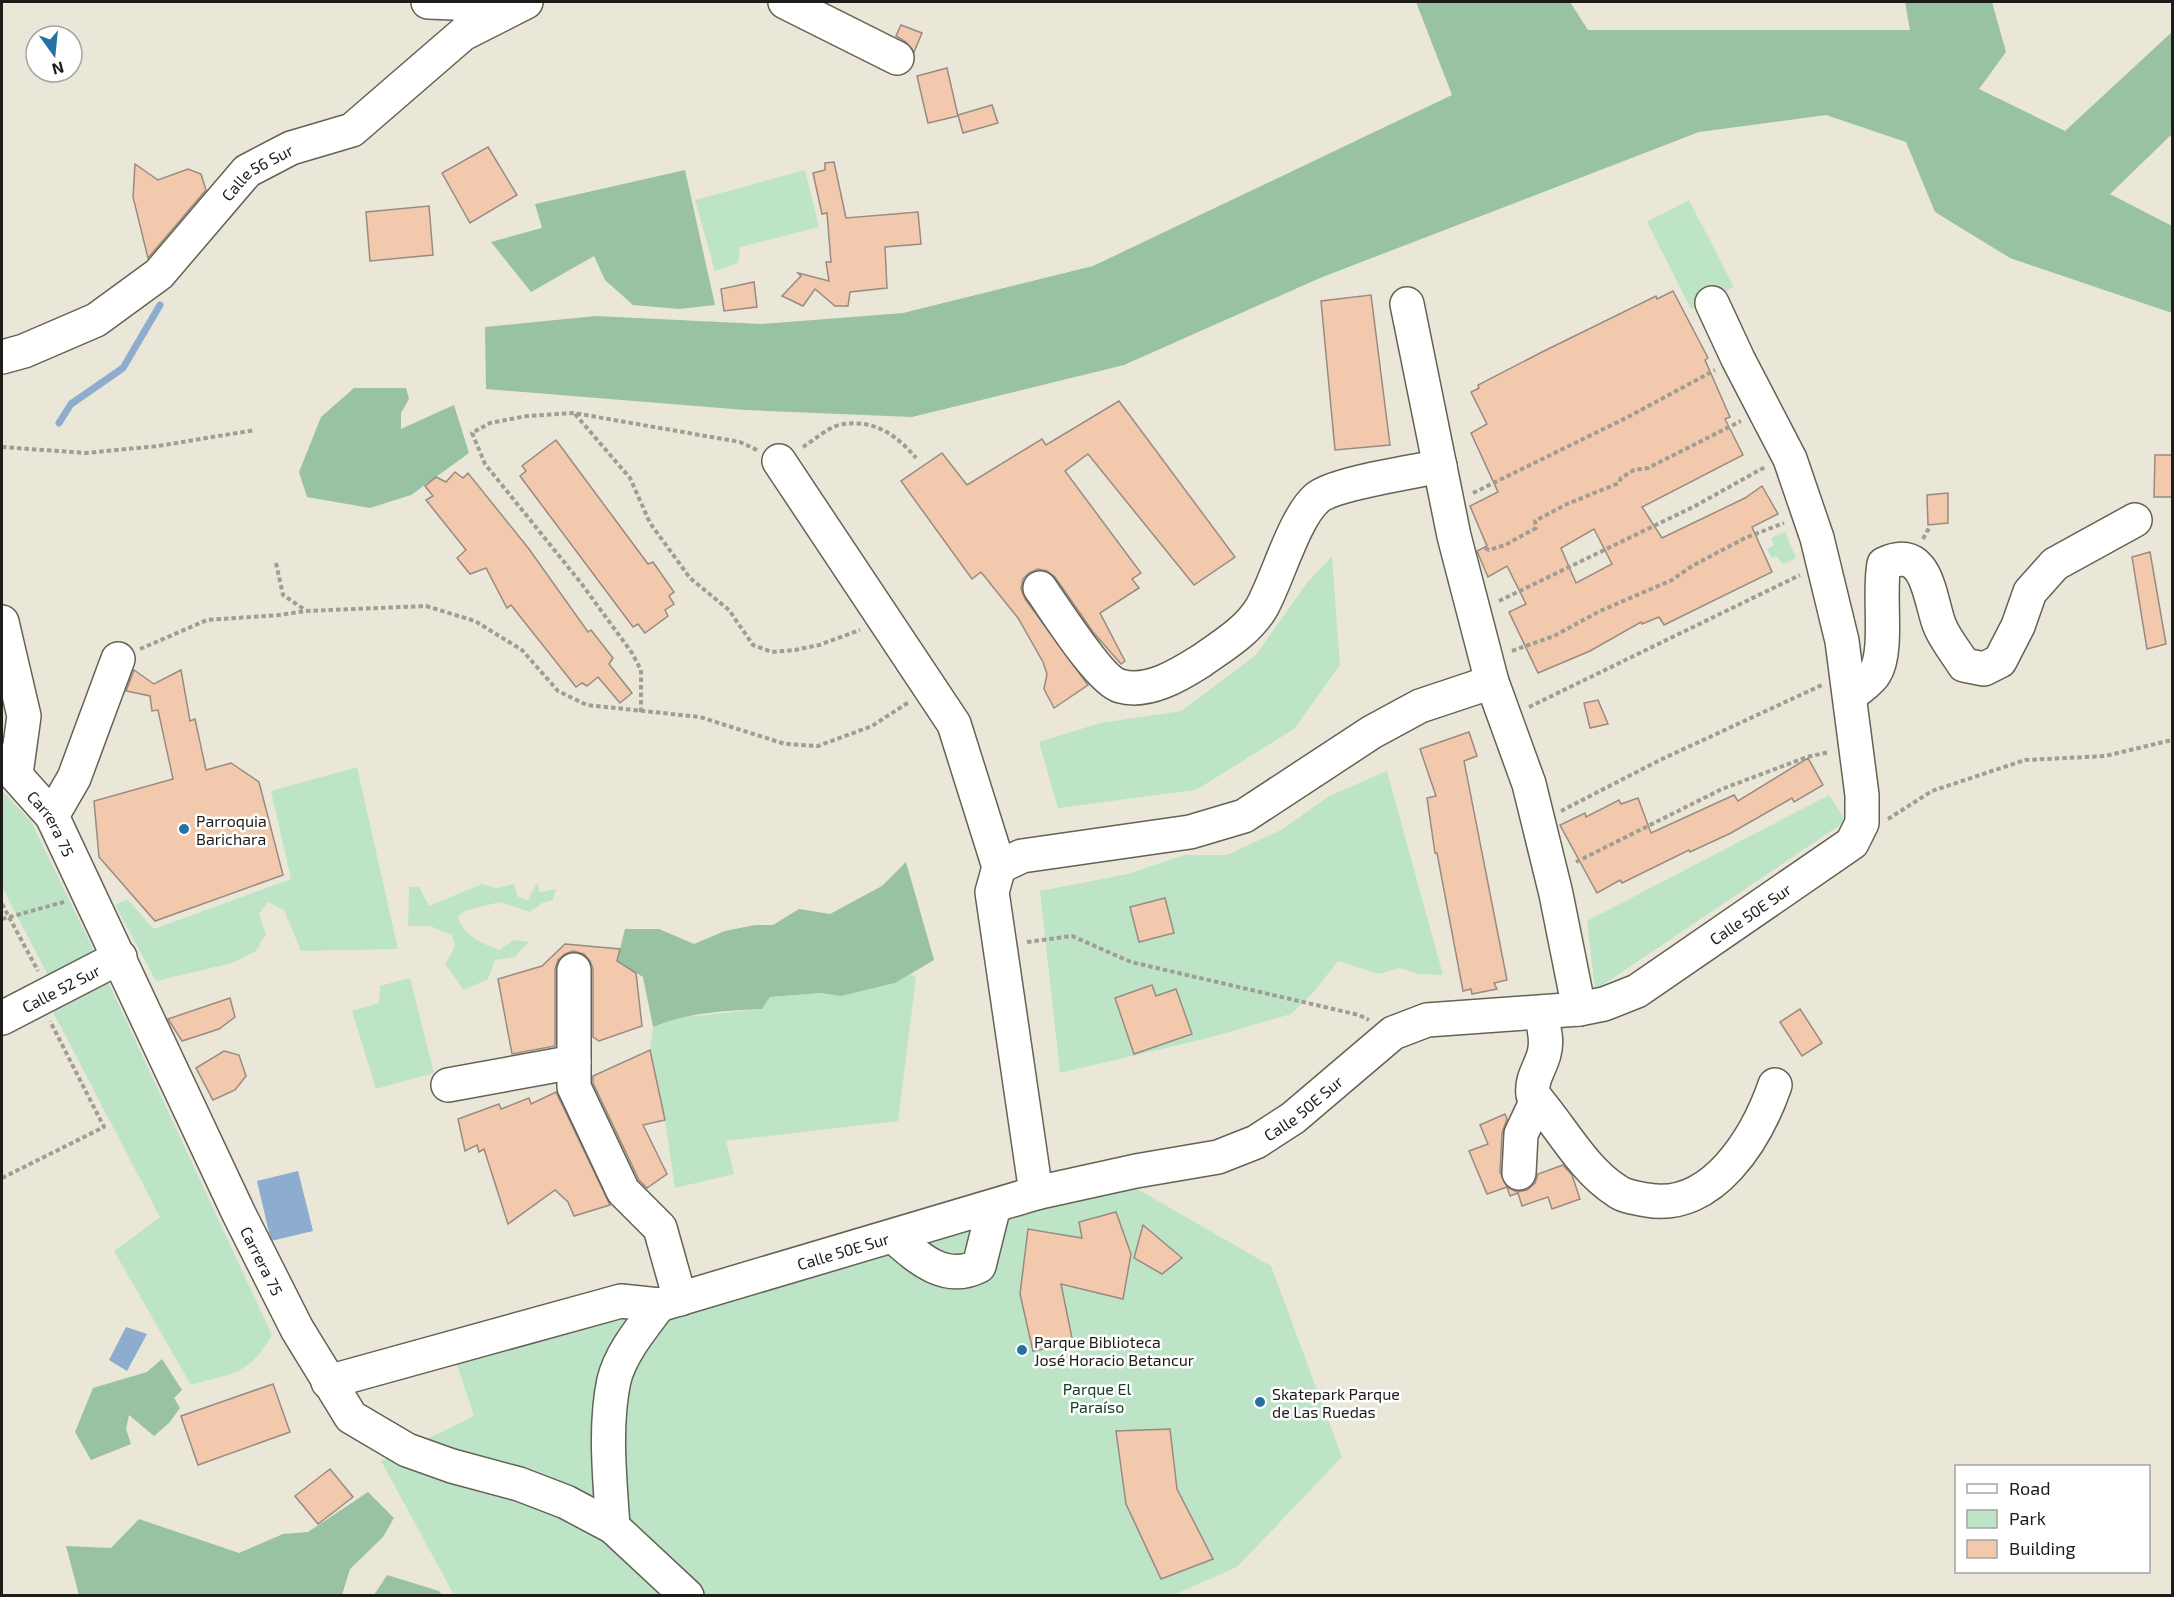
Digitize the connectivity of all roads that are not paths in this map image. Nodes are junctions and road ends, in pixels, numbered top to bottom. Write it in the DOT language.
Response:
graph roads {
  1 [pos="428,2"];
  2 [pos="786,2"];
  3 [pos="513,8"];
  4 [pos="897,58"];
  5 [pos="1712,303"];
  6 [pos="1407,304"];
  7 [pos="2,357"];
  8 [pos="779,461"];
  9 [pos="1440,466"];
  10 [pos="2135,520"];
  11 [pos="1040,588"];
  12 [pos="2,622"];
  13 [pos="118,659"];
  14 [pos="1489,672"];
  15 [pos="1849,685"];
  16 [pos="9,767"];
  17 [pos="52,816"];
  18 [pos="999,867"];
  19 [pos="120,957"];
  20 [pos="574,970"];
  21 [pos="1579,1009"];
  22 [pos="1543,1012"];
  23 [pos="2,1018"];
  24 [pos="574,1062"];
  25 [pos="448,1085"];
  26 [pos="1775,1085"];
  27 [pos="1537,1100"];
  28 [pos="1519,1173"];
  29 [pos="1036,1193"];
  30 [pos="994,1206"];
  31 [pos="894,1237"];
  32 [pos="670,1302"];
  33 [pos="328,1382"];
  34 [pos="613,1527"];
  35 [pos="687,1596"];
  1 -- 3 [label="street"];
  2 -- 4 [label="street"];
  3 -- 7 [label="street, Calle 56 Sur"];
  5 -- 15 [label="street"];
  6 -- 9 [label="street"];
  8 -- 18 [label="street"];
  9 -- 11 [label="street"];
  9 -- 14 [label="street"];
  10 -- 15 [label="street"];
  12 -- 16 [label="street"];
  13 -- 17 [label="street"];
  14 -- 18 [label="street"];
  14 -- 21 [label="street"];
  15 -- 21 [label="street, Calle 50E Sur"];
  16 -- 17 [label="street, Carrera 75"];
  17 -- 19 [label="street, Carrera 75"];
  18 -- 29 [label="street"];
  19 -- 23 [label="street, Calle 52 Sur"];
  19 -- 33 [label="street, Carrera 75"];
  20 -- 24 [label="street"];
  21 -- 22 [label="street, Calle 50E Sur"];
  22 -- 27 [label="street"];
  22 -- 29 [label="street, Calle 50E Sur"];
  24 -- 25 [label="street"];
  24 -- 32 [label="street"];
  26 -- 27 [label="street"];
  27 -- 28 [label="street"];
  29 -- 30 [label="street, Calle 50E Sur"];
  30 -- 31 [label="street, Calle 50E Sur"];
  30 -- 31 [label="street"];
  31 -- 32 [label="street, Calle 50E Sur"];
  32 -- 33 [label="street, Calle 50E Sur"];
  32 -- 34 [label="street"];
  33 -- 34 [label="street, Carrera 75"];
  34 -- 35 [label="street, Carrera 75"];
}
